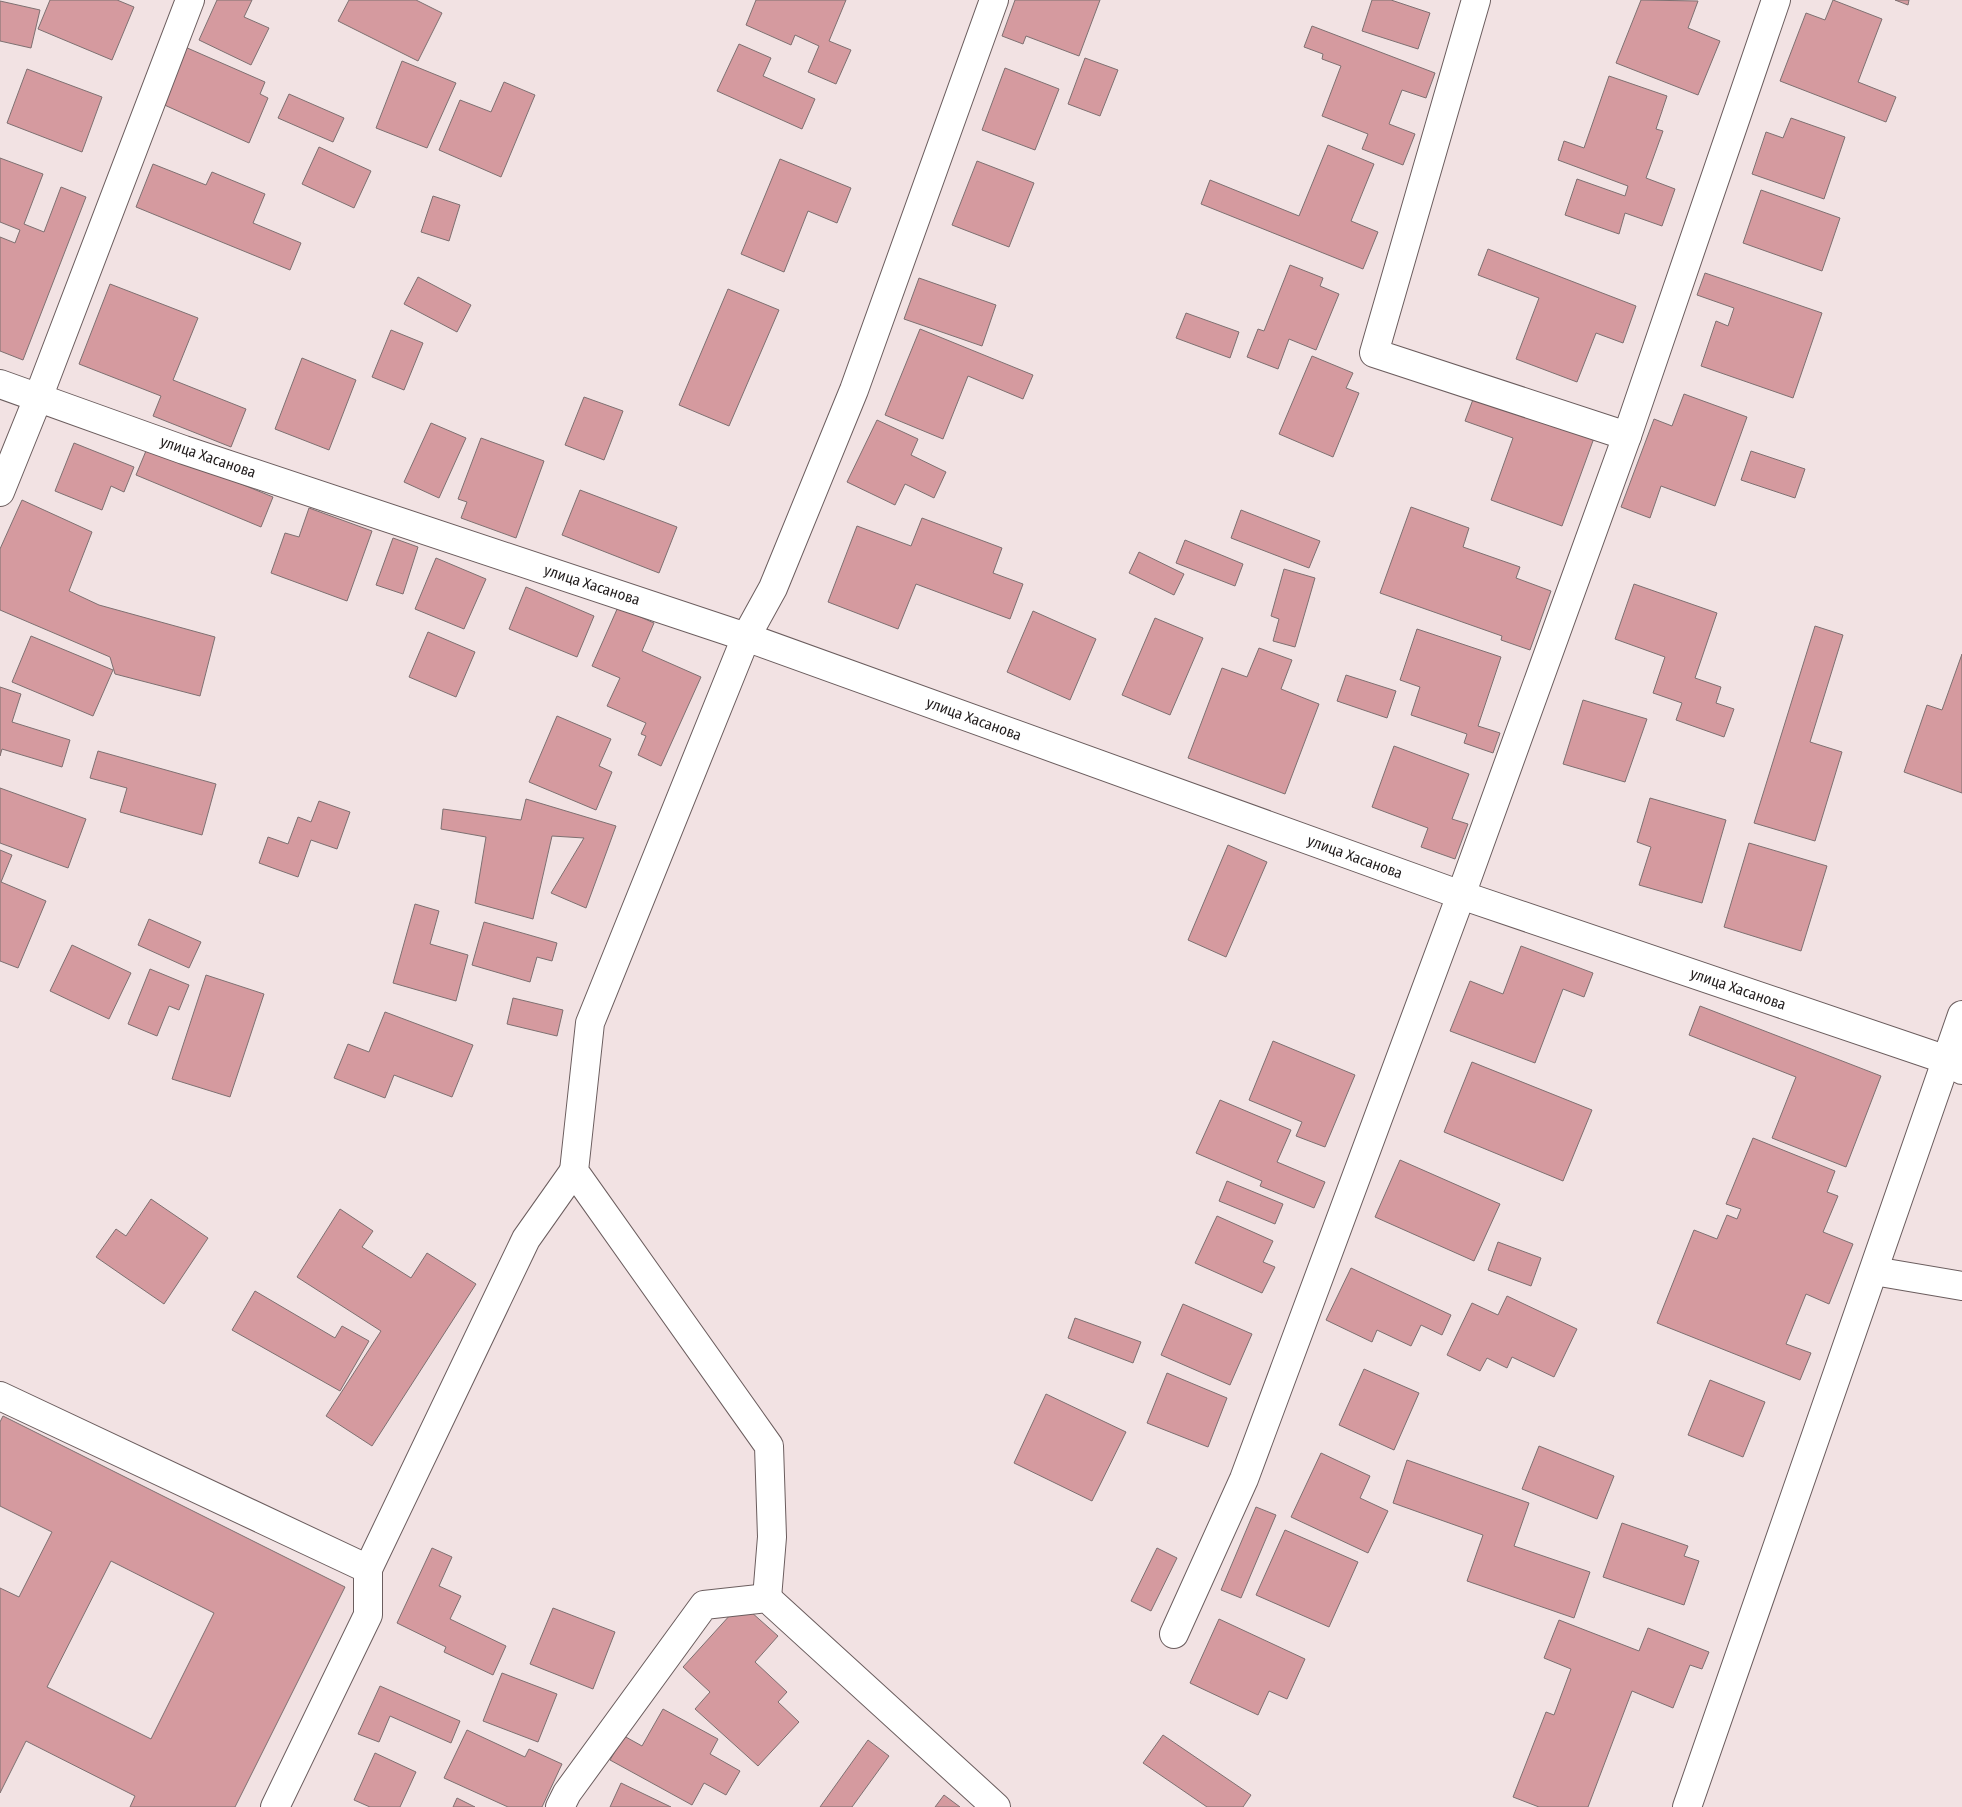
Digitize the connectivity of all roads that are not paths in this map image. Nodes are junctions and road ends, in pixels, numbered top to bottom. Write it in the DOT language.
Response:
graph roads {
  1 [pos="190,0"];
  2 [pos="994,0"];
  3 [pos="1476,0"];
  4 [pos="1776,0"];
  5 [pos="0,384"];
  6 [pos="38,398"];
  7 [pos="1627,436"];
  8 [pos="0,492"];
  9 [pos="746,637"];
  10 [pos="1461,895"];
  11 [pos="1962,1014"];
  12 [pos="1954,1065"];
  13 [pos="574,1171"];
  14 [pos="1874,1271"];
  15 [pos="1962,1286"];
  16 [pos="0,1396"];
  17 [pos="368,1569"];
  18 [pos="767,1598"];
  19 [pos="1174,1634"];
  20 [pos="275,1807"];
  21 [pos="560,1807"];
  22 [pos="996,1807"];
  23 [pos="1687,1807"];
  1 -- 6 [label="street"];
  2 -- 9 [label="street"];
  3 -- 7 [label="street"];
  4 -- 7 [label="street"];
  5 -- 6 [label="street, улица Хасанова"];
  6 -- 8 [label="street"];
  6 -- 9 [label="street, улица Хасанова"];
  7 -- 10 [label="street"];
  9 -- 10 [label="street, улица Хасанова"];
  9 -- 13 [label="street"];
  10 -- 12 [label="street, улица Хасанова"];
  10 -- 19 [label="street"];
  11 -- 12 [label="street"];
  12 -- 14 [label="street"];
  13 -- 17 [label="street"];
  13 -- 18 [label="street"];
  14 -- 15 [label="street"];
  14 -- 23 [label="street"];
  16 -- 17 [label="street"];
  17 -- 20 [label="street"];
  18 -- 21 [label="street"];
  18 -- 22 [label="street"];
}
